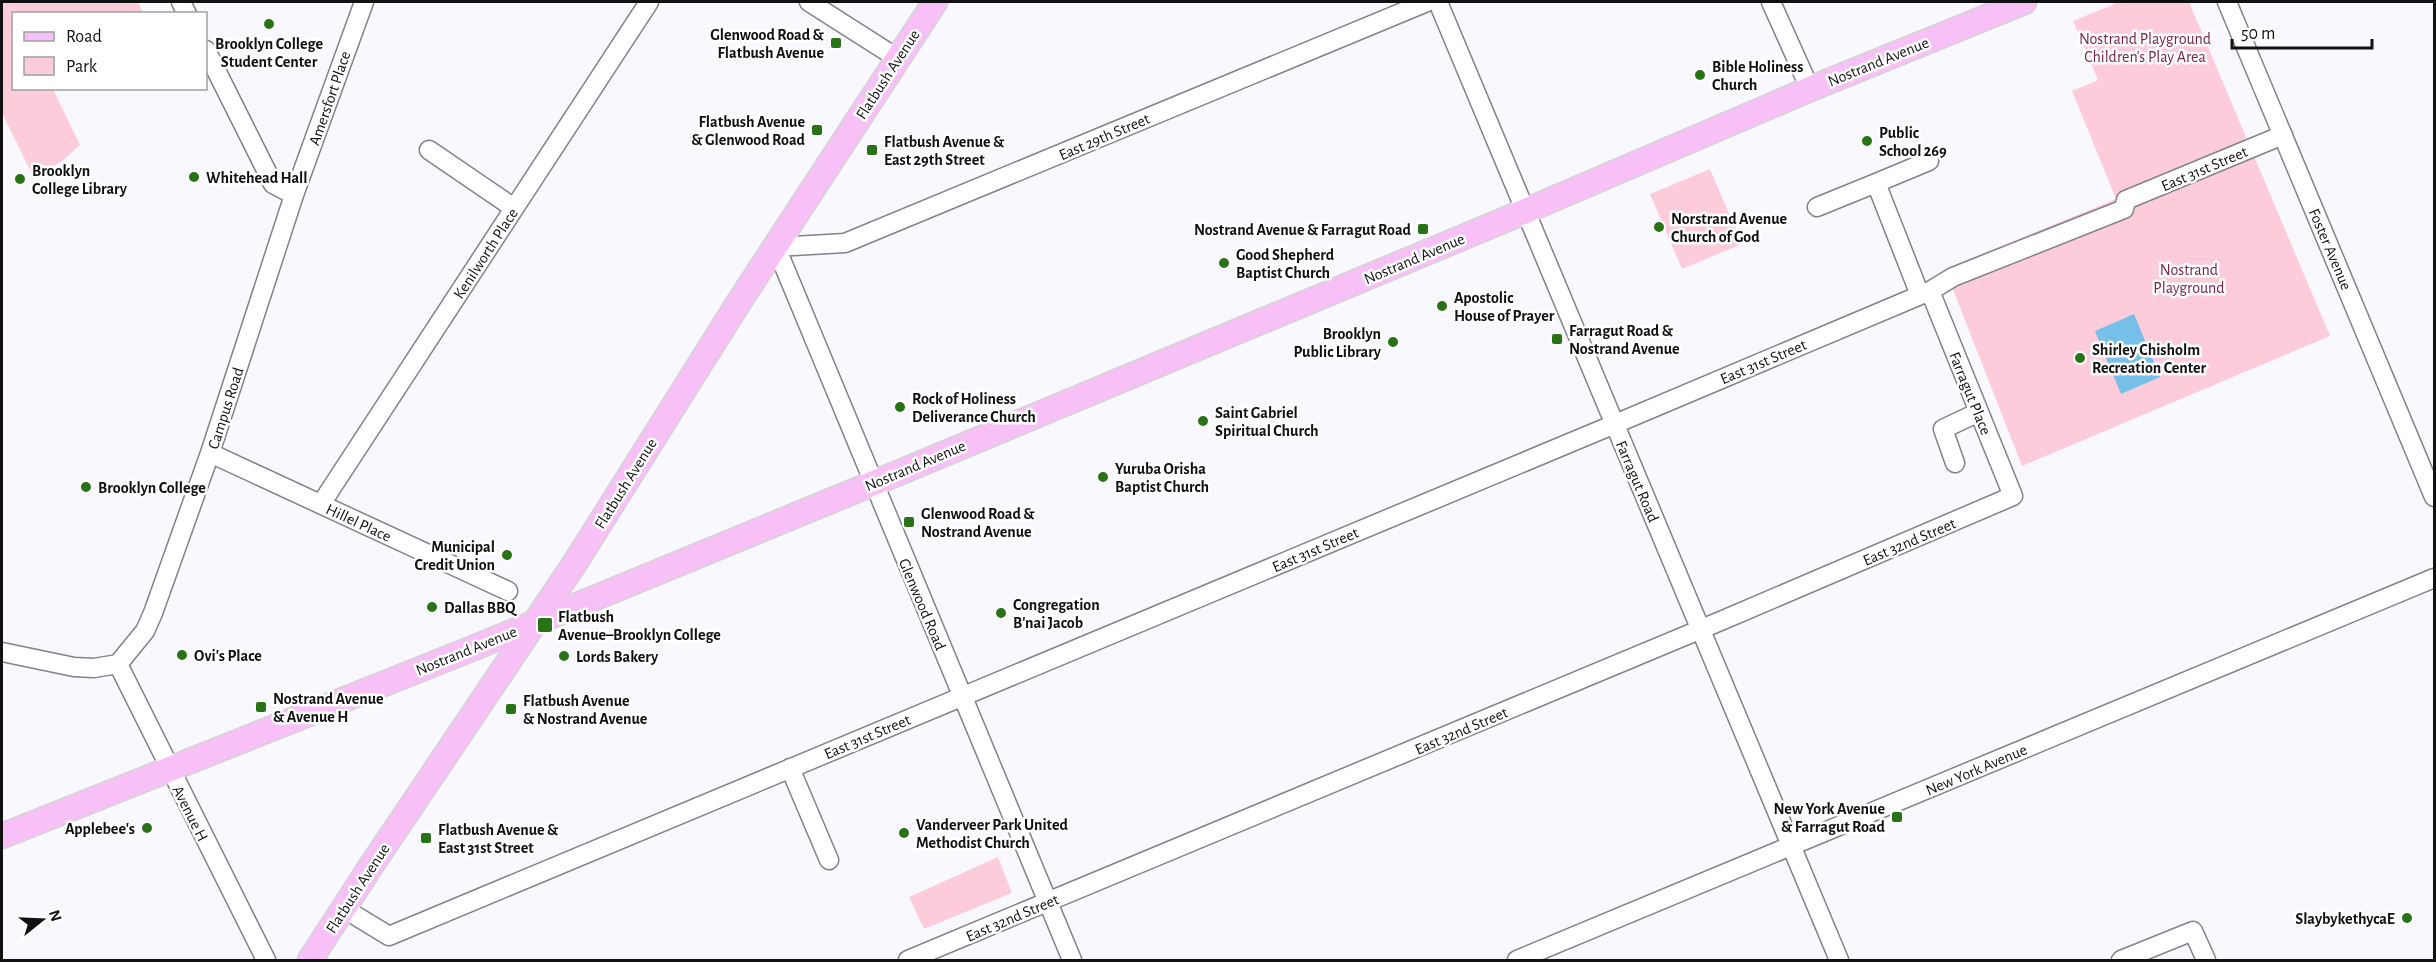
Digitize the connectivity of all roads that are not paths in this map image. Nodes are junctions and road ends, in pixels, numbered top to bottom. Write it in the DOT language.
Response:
graph roads {
  1 [pos="363,2"];
  2 [pos="649,2"];
  3 [pos="809,2"];
  4 [pos="935,2"];
  5 [pos="1427,2"];
  6 [pos="1438,2"];
  7 [pos="1771,2"];
  8 [pos="2024,2"];
  9 [pos="2227,2"];
  10 [pos="207,52"];
  11 [pos="897,58"];
  12 [pos="1810,89"];
  13 [pos="2283,135"];
  14 [pos="429,150"];
  15 [pos="1929,161"];
  16 [pos="1876,183"];
  17 [pos="294,195"];
  18 [pos="1817,207"];
  19 [pos="514,208"];
  20 [pos="1525,211"];
  21 [pos="776,247"];
  22 [pos="1925,293"];
  23 [pos="1979,412"];
  24 [pos="1615,424"];
  25 [pos="210,453"];
  26 [pos="1955,463"];
  27 [pos="873,483"];
  28 [pos="2013,496"];
  29 [pos="2434,497"];
  30 [pos="321,504"];
  31 [pos="2434,578"];
  32 [pos="508,591"];
  33 [pos="536,622"];
  34 [pos="1701,630"];
  35 [pos="2,651"];
  36 [pos="118,664"];
  37 [pos="962,696"];
  38 [pos="790,768"];
  39 [pos="169,770"];
  40 [pos="2,836"];
  41 [pos="1791,847"];
  42 [pos="829,860"];
  43 [pos="1047,902"];
  44 [pos="343,908"];
  45 [pos="266,960"];
  46 [pos="310,960"];
  47 [pos="908,960"];
  48 [pos="1072,960"];
  49 [pos="1517,960"];
  50 [pos="1839,960"];
  51 [pos="2121,960"];
  52 [pos="2206,960"];
  1 -- 17 [label="street, Amersfort Place"];
  2 -- 19 [label="street, Kenilworth Place"];
  3 -- 11 [label="street"];
  4 -- 11 [label="main road, Flatbush Avenue"];
  5 -- 21 [label="street, East 29th Street"];
  6 -- 20 [label="street, Farragut Road"];
  7 -- 12 [label="street"];
  8 -- 12 [label="main road, Nostrand Avenue"];
  9 -- 13 [label="street, Foster Avenue"];
  10 -- 17 [label="street"];
  11 -- 21 [label="main road, Flatbush Avenue"];
  12 -- 20 [label="main road, Nostrand Avenue"];
  13 -- 22 [label="street, East 31st Street"];
  13 -- 29 [label="street, Foster Avenue"];
  14 -- 19 [label="street"];
  15 -- 16 [label="street"];
  16 -- 18 [label="street"];
  16 -- 22 [label="street, Farragut Place"];
  17 -- 25 [label="street, Campus Road"];
  19 -- 30 [label="street, Kenilworth Place"];
  20 -- 24 [label="street, Farragut Road"];
  20 -- 27 [label="main road, Nostrand Avenue"];
  21 -- 27 [label="street, Glenwood Road"];
  21 -- 33 [label="main road, Flatbush Avenue"];
  22 -- 23 [label="street, Farragut Place"];
  22 -- 24 [label="street, East 31st Street"];
  23 -- 26 [label="street"];
  23 -- 28 [label="street, Farragut Place"];
  24 -- 34 [label="street, Farragut Road"];
  24 -- 37 [label="street, East 31st Street"];
  25 -- 30 [label="street, Hillel Place"];
  25 -- 36 [label="street, Campus Road"];
  27 -- 33 [label="main road, Nostrand Avenue"];
  27 -- 37 [label="street, Glenwood Road"];
  28 -- 34 [label="street, East 32nd Street"];
  30 -- 32 [label="street, Hillel Place"];
  31 -- 41 [label="street, New York Avenue"];
  33 -- 39 [label="main road, Nostrand Avenue"];
  33 -- 44 [label="main road, Flatbush Avenue"];
  34 -- 41 [label="street, Farragut Road"];
  34 -- 43 [label="street, East 32nd Street"];
  35 -- 36 [label="street"];
  36 -- 39 [label="street, Avenue H"];
  37 -- 38 [label="street, East 31st Street"];
  37 -- 43 [label="street, Glenwood Road"];
  38 -- 42 [label="street"];
  38 -- 44 [label="street, East 31st Street"];
  39 -- 40 [label="main road, Nostrand Avenue"];
  39 -- 45 [label="street, Avenue H"];
  41 -- 49 [label="street, New York Avenue"];
  41 -- 50 [label="street, Farragut Road"];
  43 -- 47 [label="street, East 32nd Street"];
  43 -- 48 [label="street, Glenwood Road"];
  44 -- 46 [label="main road, Flatbush Avenue"];
  51 -- 52 [label="street"];
}
